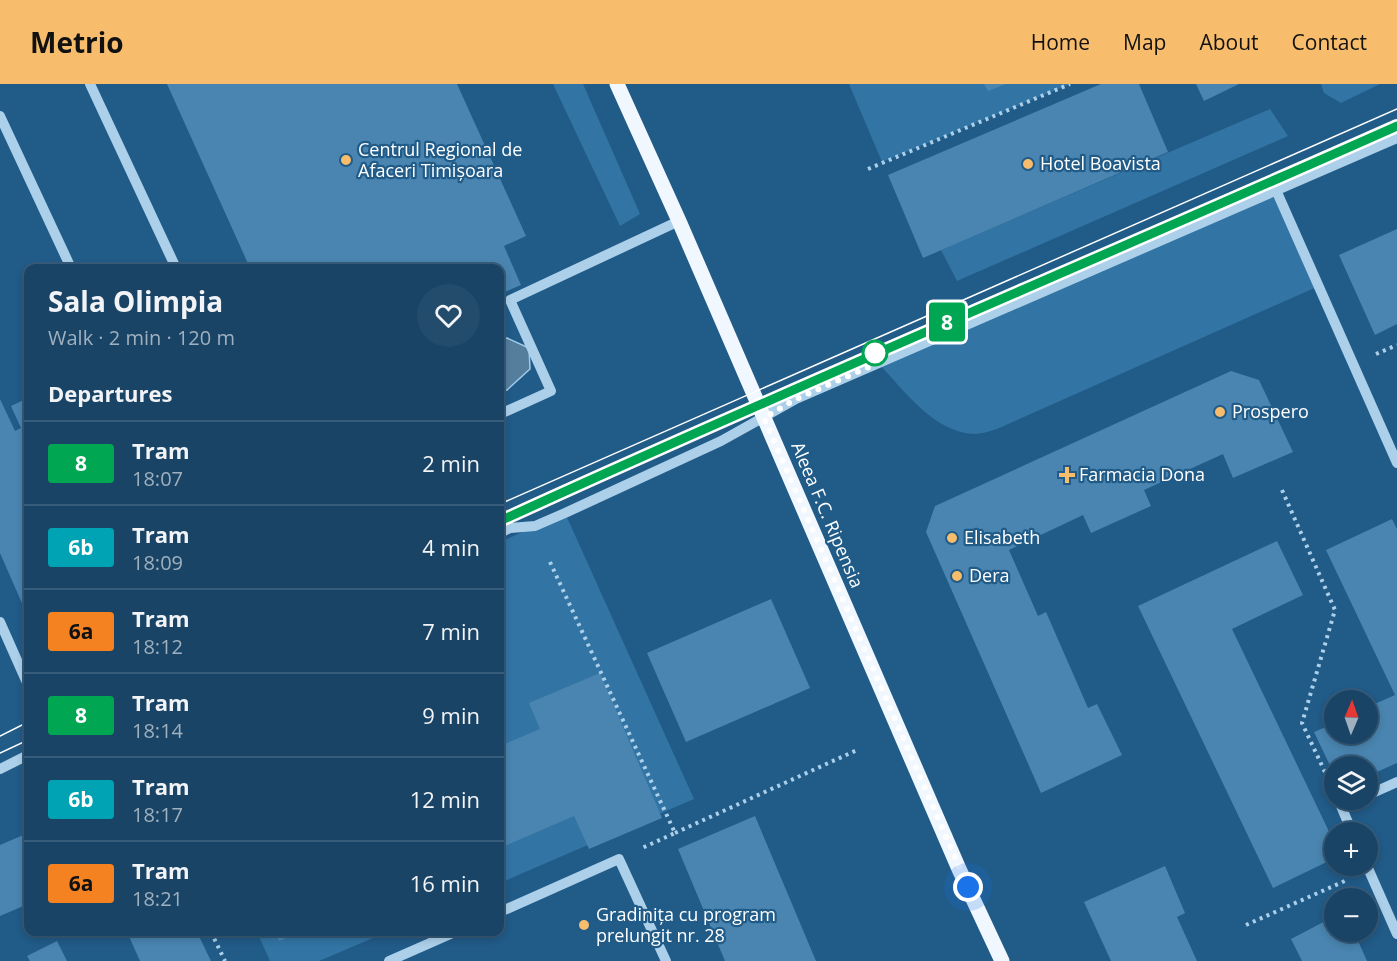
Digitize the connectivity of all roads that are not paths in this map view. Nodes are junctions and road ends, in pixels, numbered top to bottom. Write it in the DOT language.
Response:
graph roads {
  1 [pos="90,84"];
  2 [pos="617,84"];
  3 [pos="0,117"];
  4 [pos="1397,138"];
  5 [pos="1276,190"];
  6 [pos="679,221"];
  7 [pos="69,264"];
  8 [pos="174,264"];
  9 [pos="504,412"];
  10 [pos="764,418"];
  11 [pos="1397,464"];
  12 [pos="504,531"];
  13 [pos="0,622"];
  14 [pos="24,676"];
  15 [pos="24,757"];
  16 [pos="0,769"];
  17 [pos="1397,782"];
  18 [pos="1378,791"];
  19 [pos="1372,876"];
  20 [pos="504,910"];
  21 [pos="1397,934"];
  22 [pos="446,936"];
  23 [pos="389,961"];
  24 [pos="666,961"];
  25 [pos="1002,961"];
  1 -- 8 [label="street"];
  2 -- 6 [label="main road, Aleea F.C. Ripensia"];
  3 -- 7 [label="street"];
  4 -- 5 [label="street"];
  5 -- 10 [label="street"];
  5 -- 11 [label="street"];
  6 -- 9 [label="street"];
  6 -- 10 [label="main road, Aleea F.C. Ripensia"];
  10 -- 12 [label="street"];
  10 -- 25 [label="main road, Aleea F.C. Ripensia"];
  13 -- 14 [label="street"];
  15 -- 16 [label="street"];
  17 -- 18 [label="street"];
  19 -- 21 [label="street"];
  20 -- 24 [label="street"];
  22 -- 23 [label="street"];
}
